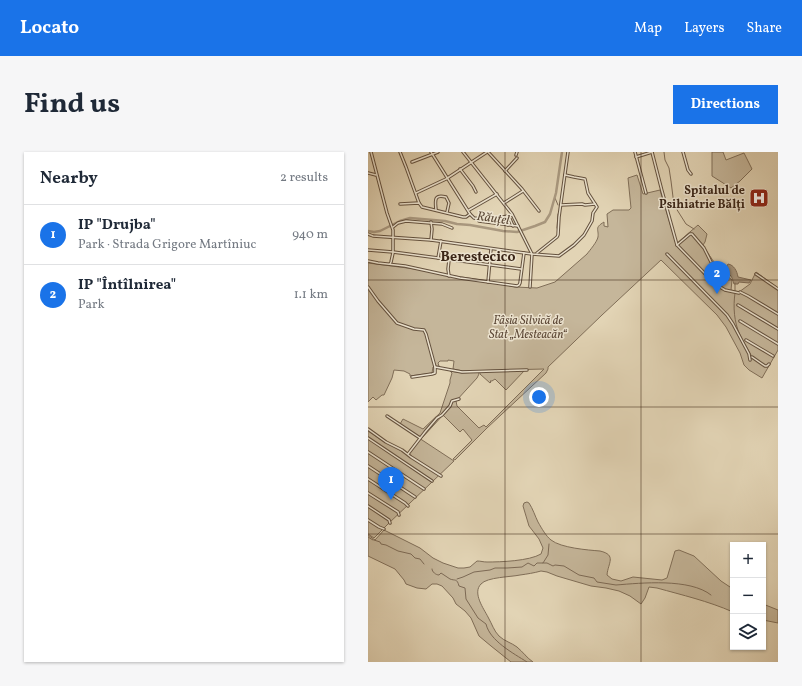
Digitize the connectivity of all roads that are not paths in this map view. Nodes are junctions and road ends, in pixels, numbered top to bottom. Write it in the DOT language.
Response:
graph roads {
  1 [pos="371,152"];
  2 [pos="400,152"];
  3 [pos="438,152"];
  4 [pos="463,152"];
  5 [pos="488,152"];
  6 [pos="568,152"];
  7 [pos="635,152"];
  8 [pos="652,152"];
  9 [pos="683,152"];
  10 [pos="432,153"];
  11 [pos="636,157"];
  12 [pos="517,158"];
  13 [pos="412,162"];
  14 [pos="471,162"];
  15 [pos="460,169"];
  16 [pos="505,171"];
  17 [pos="368,173"];
  18 [pos="691,174"];
  19 [pos="377,175"];
  20 [pos="565,175"];
  21 [pos="447,177"];
  22 [pos="523,191"];
  23 [pos="476,192"];
  24 [pos="416,193"];
  25 [pos="646,193"];
  26 [pos="496,194"];
  27 [pos="419,203"];
  28 [pos="504,203"];
  29 [pos="400,204"];
  30 [pos="596,204"];
  31 [pos="561,205"];
  32 [pos="436,210"];
  33 [pos="468,210"];
  34 [pos="539,211"];
  35 [pos="447,212"];
  36 [pos="470,214"];
  37 [pos="512,214"];
  38 [pos="510,219"];
  39 [pos="506,220"];
  40 [pos="479,221"];
  41 [pos="431,222"];
  42 [pos="508,225"];
  43 [pos="513,226"];
  44 [pos="518,226"];
  45 [pos="392,227"];
  46 [pos="452,228"];
  47 [pos="368,234"];
  48 [pos="393,236"];
  49 [pos="431,240"];
  50 [pos="441,241"];
  51 [pos="677,245"];
  52 [pos="491,249"];
  53 [pos="368,250"];
  54 [pos="393,252"];
  55 [pos="524,253"];
  56 [pos="532,254"];
  57 [pos="536,254"];
  58 [pos="667,254"];
  59 [pos="438,258"];
  60 [pos="449,260"];
  61 [pos="368,261"];
  62 [pos="711,262"];
  63 [pos="390,264"];
  64 [pos="490,265"];
  65 [pos="522,269"];
  66 [pos="756,274"];
  67 [pos="449,276"];
  68 [pos="488,282"];
  69 [pos="368,287"];
  70 [pos="530,287"];
  71 [pos="778,289"];
  72 [pos="738,305"];
  73 [pos="778,314"];
  74 [pos="740,321"];
  75 [pos="778,329"];
  76 [pos="746,340"];
  77 [pos="778,344"];
  78 [pos="773,356"];
  79 [pos="752,357"];
  80 [pos="750,360"];
  81 [pos="769,364"];
  82 [pos="435,367"];
  83 [pos="527,370"];
  84 [pos="412,377"];
  85 [pos="459,399"];
  86 [pos="387,416"];
  87 [pos="368,429"];
  88 [pos="368,438"];
  89 [pos="420,438"];
  90 [pos="368,452"];
  91 [pos="408,454"];
  92 [pos="368,466"];
  93 [pos="441,476"];
  94 [pos="368,479"];
  95 [pos="432,481"];
  96 [pos="424,489"];
  97 [pos="368,493"];
  98 [pos="415,497"];
  99 [pos="368,506"];
  100 [pos="408,506"];
  101 [pos="399,515"];
  102 [pos="368,520"];
  103 [pos="390,523"];
  104 [pos="384,529"];
  1 -- 19 [label="street"];
  2 -- 24 [label="street"];
  3 -- 10 [label="street"];
  4 -- 14 [label="street"];
  5 -- 14 [label="street"];
  5 -- 16 [label="street"];
  6 -- 20 [label="street"];
  7 -- 11 [label="street"];
  8 -- 11 [label="street"];
  8 -- 51 [label="street"];
  9 -- 18 [label="street"];
  10 -- 13 [label="street"];
  10 -- 21 [label="street"];
  11 -- 25 [label="street"];
  12 -- 16 [label="street"];
  14 -- 15 [label="street"];
  14 -- 26 [label="street"];
  15 -- 21 [label="street"];
  15 -- 23 [label="street"];
  16 -- 22 [label="street"];
  17 -- 19 [label="street"];
  19 -- 45 [label="street"];
  20 -- 30 [label="street"];
  20 -- 31 [label="street"];
  21 -- 24 [label="street"];
  21 -- 33 [label="street"];
  22 -- 28 [label="street"];
  22 -- 34 [label="street"];
  24 -- 27 [label="street"];
  26 -- 28 [label="street"];
  26 -- 33 [label="street"];
  27 -- 29 [label="street"];
  27 -- 32 [label="street"];
  28 -- 37 [label="street"];
  30 -- 31 [label="street"];
  30 -- 57 [label="street"];
  31 -- 57 [label="street"];
  32 -- 35 [label="street"];
  32 -- 35 [label="street"];
  33 -- 36 [label="street"];
  35 -- 36 [label="street"];
  36 -- 37 [label="street"];
  37 -- 44 [label="street"];
  38 -- 43 [label="street"];
  39 -- 42 [label="street"];
  40 -- 42 [label="street"];
  41 -- 45 [label="street"];
  41 -- 46 [label="street"];
  41 -- 49 [label="street"];
  42 -- 43 [label="street"];
  43 -- 44 [label="street"];
  44 -- 56 [label="street"];
  45 -- 48 [label="street"];
  47 -- 48 [label="street"];
  48 -- 49 [label="street"];
  48 -- 54 [label="street"];
  49 -- 50 [label="street"];
  50 -- 52 [label="street"];
  50 -- 59 [label="street"];
  51 -- 62 [label="street"];
  51 -- 73 [label="street"];
  52 -- 55 [label="street"];
  52 -- 64 [label="street"];
  53 -- 54 [label="street"];
  54 -- 59 [label="street"];
  54 -- 63 [label="street"];
  55 -- 56 [label="street"];
  55 -- 65 [label="street"];
  56 -- 57 [label="street"];
  56 -- 70 [label="street"];
  58 -- 80 [label="street"];
  59 -- 60 [label="street"];
  60 -- 64 [label="street"];
  60 -- 67 [label="street"];
  61 -- 63 [label="street"];
  63 -- 67 [label="street"];
  64 -- 65 [label="street"];
  64 -- 68 [label="street"];
  65 -- 68 [label="street"];
  66 -- 71 [label="street"];
  67 -- 68 [label="street"];
  69 -- 82 [label="street"];
  72 -- 75 [label="street"];
  74 -- 77 [label="street"];
  76 -- 78 [label="street"];
  79 -- 81 [label="street"];
  82 -- 83 [label="street"];
  82 -- 84 [label="street"];
  85 -- 89 [label="street"];
  86 -- 89 [label="street"];
  87 -- 91 [label="street"];
  88 -- 95 [label="street"];
  89 -- 91 [label="street"];
  90 -- 96 [label="street"];
  91 -- 93 [label="street"];
  92 -- 98 [label="street"];
  94 -- 100 [label="street"];
  97 -- 101 [label="street"];
  99 -- 103 [label="street"];
  102 -- 104 [label="street"];
}
